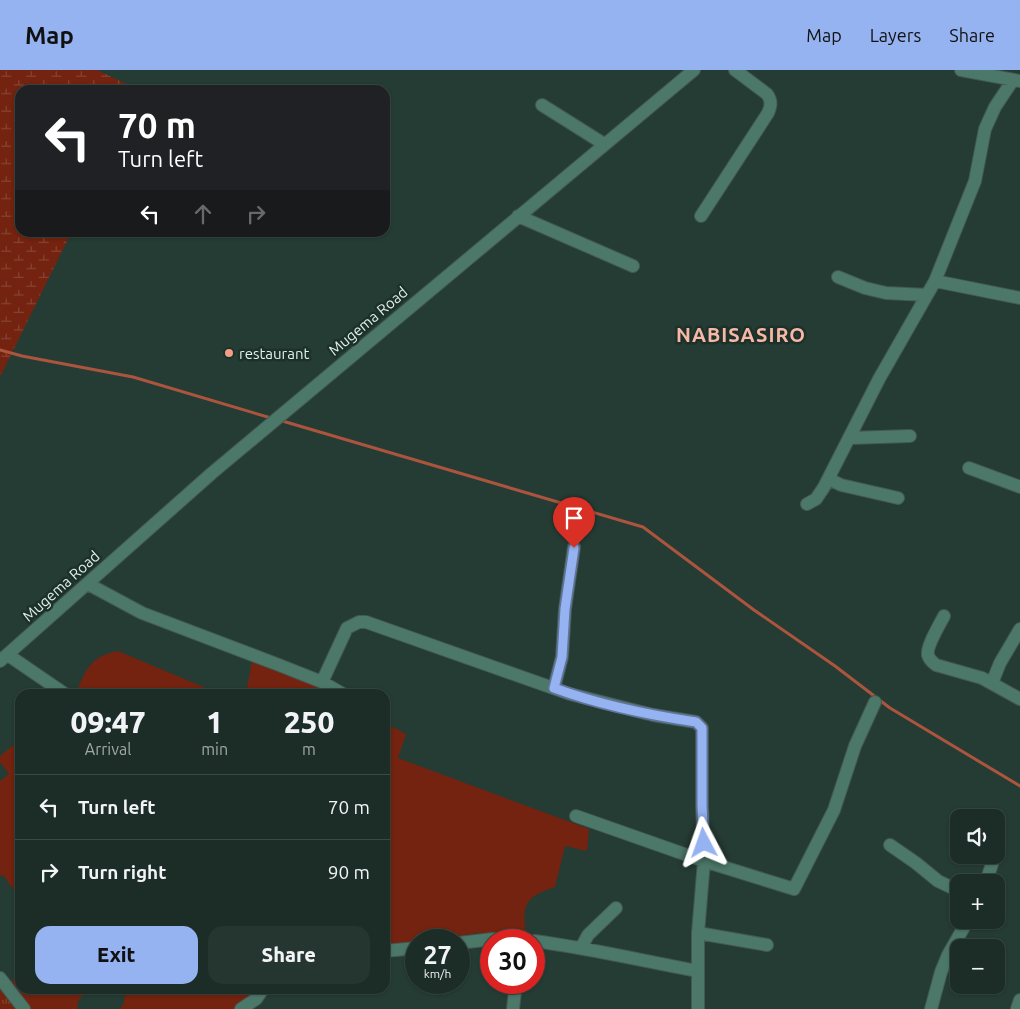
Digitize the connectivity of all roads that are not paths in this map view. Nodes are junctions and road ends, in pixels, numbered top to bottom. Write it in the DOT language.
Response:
graph roads {
  1 [pos="694,70"];
  2 [pos="735,70"];
  3 [pos="961,70"];
  4 [pos="1016,81"];
  5 [pos="542,105"];
  6 [pos="604,144"];
  7 [pos="518,216"];
  8 [pos="701,216"];
  9 [pos="633,266"];
  10 [pos="838,277"];
  11 [pos="935,282"];
  12 [pos="927,295"];
  13 [pos="1020,298"];
  14 [pos="910,436"];
  15 [pos="850,438"];
  16 [pos="969,468"];
  17 [pos="829,479"];
  18 [pos="1020,486"];
  19 [pos="898,498"];
  20 [pos="807,504"];
  21 [pos="574,548"];
  22 [pos="88,584"];
  23 [pos="944,616"];
  24 [pos="1020,629"];
  25 [pos="4,658"];
  26 [pos="322,682"];
  27 [pos="992,683"];
  28 [pos="554,688"];
  29 [pos="57,689"];
  30 [pos="334,689"];
  31 [pos="1020,699"];
  32 [pos="875,702"];
  33 [pos="576,816"];
  34 [pos="890,845"];
  35 [pos="704,861"];
  36 [pos="950,888"];
  37 [pos="616,908"];
  38 [pos="963,929"];
  39 [pos="698,933"];
  40 [pos="545,943"];
  41 [pos="766,945"];
  42 [pos="581,948"];
  43 [pos="405,949"];
  44 [pos="390,951"];
  45 [pos="698,971"];
  46 [pos="0,978"];
  47 [pos="260,994"];
  48 [pos="515,994"];
  49 [pos="1020,1000"];
  50 [pos="24,1009"];
  51 [pos="241,1009"];
  52 [pos="513,1009"];
  53 [pos="698,1009"];
  54 [pos="931,1009"];
  55 [pos="1017,1009"];
  1 -- 6 [label="street, Mugema Road"];
  2 -- 8 [label="street"];
  3 -- 4 [label="street"];
  4 -- 11 [label="street"];
  5 -- 6 [label="street"];
  6 -- 7 [label="street, Mugema Road"];
  7 -- 9 [label="street"];
  7 -- 22 [label="street, Mugema Road"];
  10 -- 12 [label="street"];
  11 -- 12 [label="street"];
  11 -- 13 [label="street"];
  12 -- 15 [label="street"];
  14 -- 15 [label="street"];
  15 -- 17 [label="street"];
  16 -- 18 [label="street"];
  17 -- 19 [label="street"];
  17 -- 20 [label="street"];
  21 -- 28 [label="street"];
  22 -- 25 [label="street, Mugema Road"];
  22 -- 26 [label="street"];
  23 -- 27 [label="street"];
  24 -- 27 [label="street"];
  25 -- 29 [label="street"];
  26 -- 28 [label="street"];
  26 -- 30 [label="street"];
  27 -- 31 [label="street"];
  28 -- 35 [label="street"];
  32 -- 35 [label="street"];
  33 -- 35 [label="street"];
  34 -- 36 [label="street"];
  35 -- 39 [label="street"];
  37 -- 42 [label="street"];
  38 -- 54 [label="street"];
  39 -- 41 [label="street"];
  39 -- 45 [label="street"];
  40 -- 42 [label="street"];
  42 -- 45 [label="street"];
  43 -- 44 [label="street"];
  45 -- 53 [label="street"];
  46 -- 50 [label="street"];
  47 -- 51 [label="street"];
  48 -- 52 [label="street"];
  49 -- 55 [label="street"];
}
